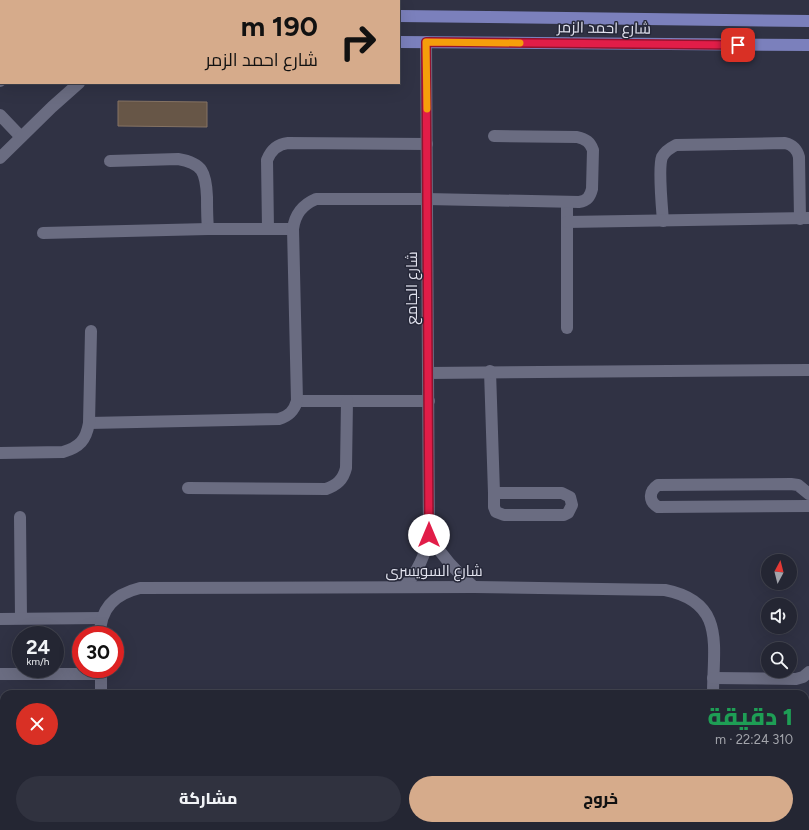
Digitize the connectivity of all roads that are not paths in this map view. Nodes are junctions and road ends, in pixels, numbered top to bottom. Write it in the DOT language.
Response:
graph roads {
  1 [pos="400,16"];
  2 [pos="809,21"];
  3 [pos="400,42"];
  4 [pos="426,42"];
  5 [pos="809,45"];
  6 [pos="78,84"];
  7 [pos="0,115"];
  8 [pos="494,136"];
  9 [pos="21,138"];
  10 [pos="427,144"];
  11 [pos="0,158"];
  12 [pos="110,161"];
  13 [pos="427,199"];
  14 [pos="567,202"];
  15 [pos="805,218"];
  16 [pos="663,221"];
  17 [pos="567,222"];
  18 [pos="208,229"];
  19 [pos="268,229"];
  20 [pos="294,229"];
  21 [pos="43,233"];
  22 [pos="567,328"];
  23 [pos="91,331"];
  24 [pos="809,370"];
  25 [pos="490,371"];
  26 [pos="428,372"];
  27 [pos="297,401"];
  28 [pos="347,401"];
  29 [pos="428,401"];
  30 [pos="89,423"];
  31 [pos="0,453"];
  32 [pos="188,488"];
  33 [pos="494,494"];
  34 [pos="809,494"];
  35 [pos="809,506"];
  36 [pos="20,517"];
  37 [pos="429,535"];
  38 [pos="404,587"];
  39 [pos="474,587"];
  40 [pos="21,618"];
  41 [pos="102,618"];
  42 [pos="0,619"];
  43 [pos="101,626"];
  44 [pos="72,672"];
  45 [pos="809,672"];
  46 [pos="0,674"];
  47 [pos="101,678"];
  48 [pos="713,678"];
  49 [pos="101,690"];
  50 [pos="713,690"];
  1 -- 2 [label="main road"];
  3 -- 4 [label="main road, شارع احمد الزمر"];
  4 -- 5 [label="main road, شارع احمد الزمر"];
  4 -- 10 [label="street, شارع الجامع"];
  6 -- 9 [label="street"];
  7 -- 9 [label="street"];
  8 -- 14 [label="street"];
  9 -- 11 [label="street"];
  10 -- 13 [label="street, شارع الجامع"];
  10 -- 19 [label="street"];
  12 -- 18 [label="street"];
  13 -- 14 [label="street"];
  13 -- 20 [label="street"];
  13 -- 26 [label="street, شارع الجامع"];
  14 -- 17 [label="street"];
  15 -- 16 [label="street"];
  15 -- 16 [label="street"];
  16 -- 17 [label="street"];
  17 -- 22 [label="street"];
  18 -- 19 [label="street"];
  18 -- 21 [label="street"];
  19 -- 20 [label="street"];
  20 -- 27 [label="street"];
  23 -- 30 [label="street"];
  24 -- 25 [label="street"];
  25 -- 26 [label="street"];
  25 -- 33 [label="street"];
  26 -- 29 [label="street, شارع الجامع"];
  27 -- 28 [label="street"];
  27 -- 30 [label="street"];
  28 -- 29 [label="street"];
  28 -- 32 [label="street"];
  29 -- 37 [label="street, شارع الجامع"];
  30 -- 31 [label="street"];
  33 -- 33 [label="street"];
  34 -- 35 [label="street"];
  36 -- 40 [label="street"];
  37 -- 38 [label="street, شارع الجامع"];
  37 -- 39 [label="street"];
  38 -- 39 [label="street, شارع السويسرى"];
  38 -- 41 [label="street, شارع السويسرى"];
  39 -- 48 [label="street, شارع السويسرى"];
  40 -- 41 [label="street"];
  40 -- 42 [label="street"];
  41 -- 43 [label="street, شارع السويسرى"];
  44 -- 46 [label="street"];
  45 -- 48 [label="street"];
  47 -- 49 [label="street"];
  48 -- 50 [label="street, شارع السويسرى"];
}
